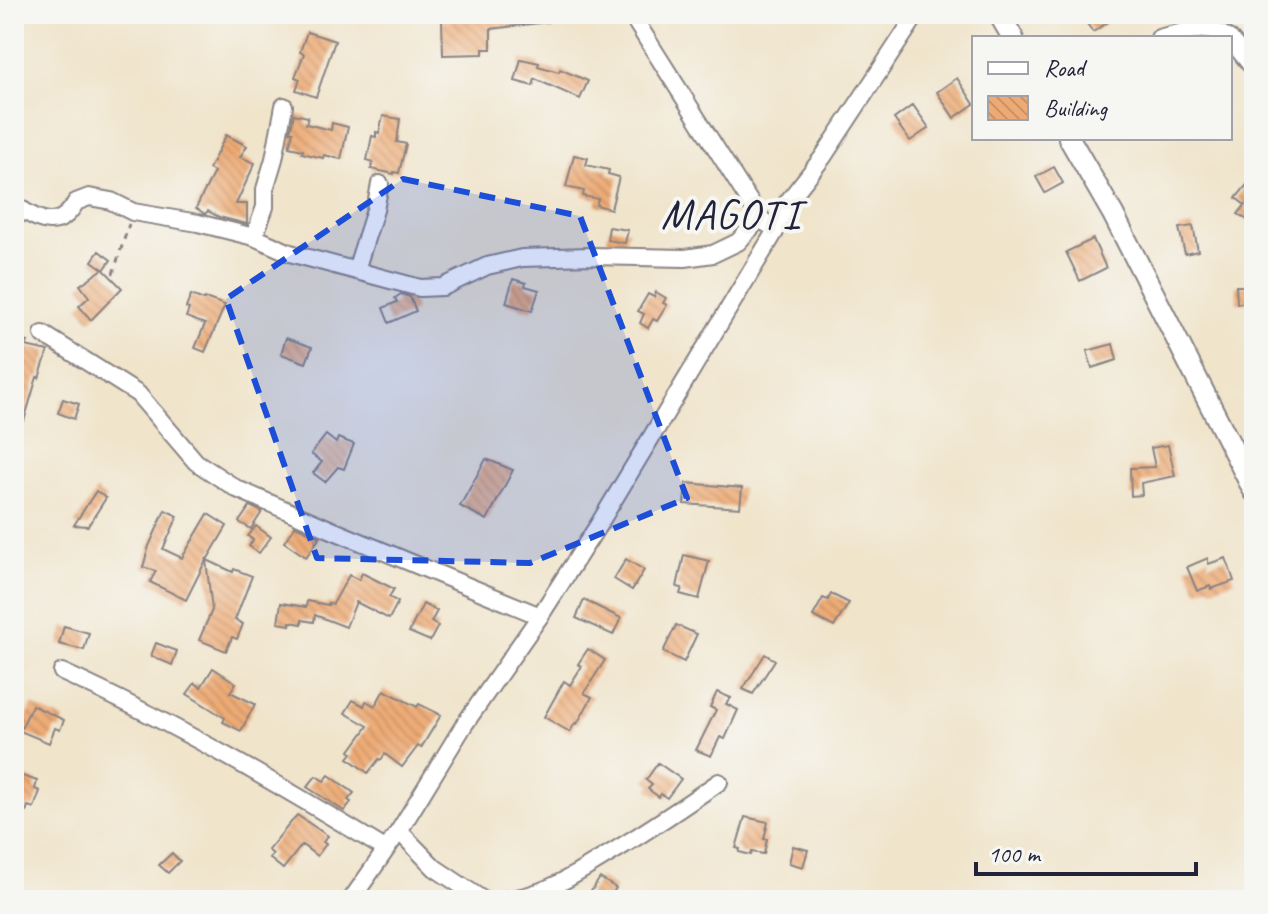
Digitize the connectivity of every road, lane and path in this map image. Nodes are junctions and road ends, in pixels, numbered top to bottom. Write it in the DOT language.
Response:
graph roads {
  1 [pos="631,14"];
  2 [pos="917,14"];
  3 [pos="999,14"];
  4 [pos="1012,36"];
  5 [pos="1166,36"];
  6 [pos="1225,36"];
  7 [pos="1232,43"];
  8 [pos="1254,69"];
  9 [pos="284,106"];
  10 [pos="1070,140"];
  11 [pos="380,184"];
  12 [pos="14,206"];
  13 [pos="133,212"];
  14 [pos="760,218"];
  15 [pos="776,230"];
  16 [pos="254,237"];
  17 [pos="356,270"];
  18 [pos="113,274"];
  19 [pos="43,334"];
  20 [pos="1254,491"];
  21 [pos="540,616"];
  22 [pos="62,672"];
  23 [pos="719,782"];
  24 [pos="399,831"];
  25 [pos="385,849"];
  26 [pos="351,900"];
  27 [pos="483,900"];
  28 [pos="503,900"];
  1 -- 14 [label="street"];
  2 -- 15 [label="street"];
  3 -- 4 [label="street"];
  5 -- 6 [label="street"];
  7 -- 8 [label="street"];
  9 -- 16 [label="street"];
  10 -- 20 [label="street"];
  11 -- 17 [label="street"];
  12 -- 13 [label="street"];
  13 -- 16 [label="street"];
  13 -- 18 [label="path"];
  14 -- 15 [label="street"];
  14 -- 17 [label="street"];
  15 -- 21 [label="street"];
  16 -- 17 [label="street"];
  19 -- 21 [label="street"];
  21 -- 24 [label="street"];
  22 -- 25 [label="street"];
  23 -- 28 [label="street"];
  24 -- 25 [label="street"];
  24 -- 27 [label="street"];
  25 -- 26 [label="street"];
}
